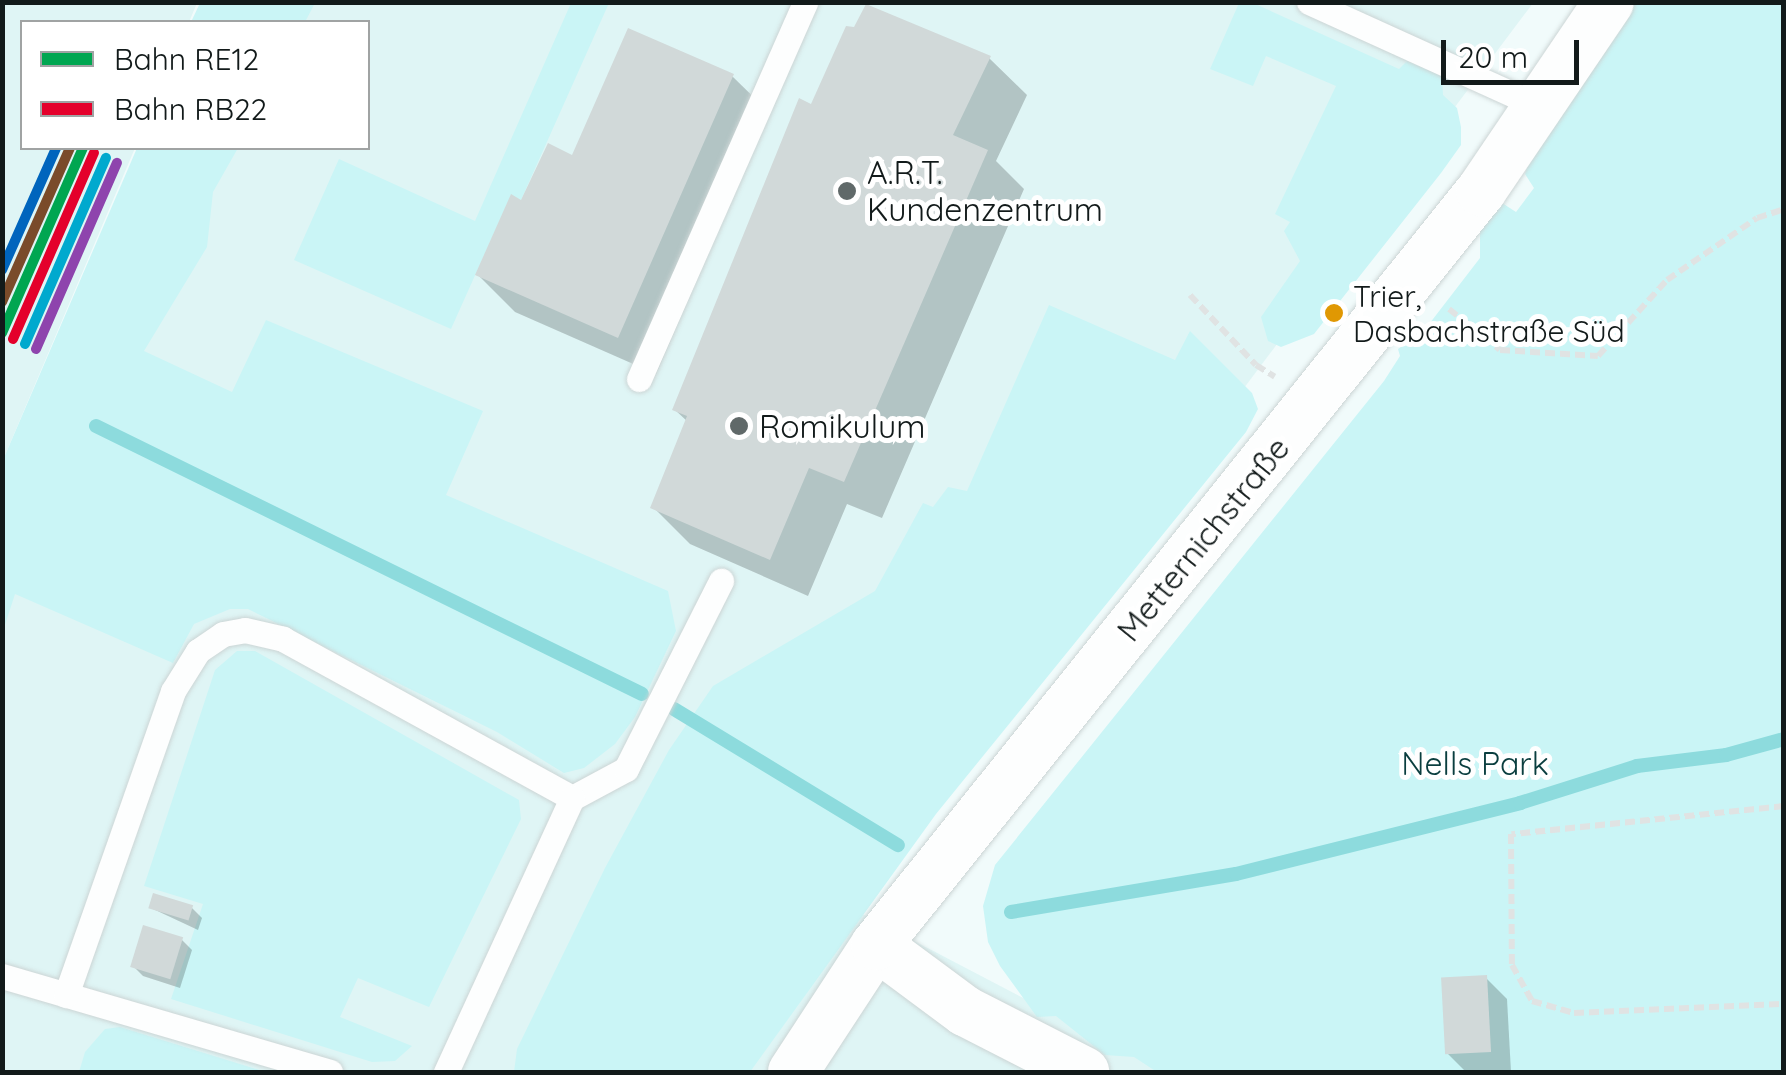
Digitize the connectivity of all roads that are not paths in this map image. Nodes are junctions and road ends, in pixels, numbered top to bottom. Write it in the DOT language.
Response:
graph roads {
  1 [pos="805,2"];
  2 [pos="1309,2"];
  3 [pos="1609,2"];
  4 [pos="1540,108"];
  5 [pos="639,379"];
  6 [pos="721,580"];
  7 [pos="572,798"];
  8 [pos="876,945"];
  9 [pos="2,976"];
  10 [pos="66,994"];
  11 [pos="330,1072"];
  12 [pos="446,1072"];
  13 [pos="794,1072"];
  14 [pos="1084,1072"];
  1 -- 5 [label="lane"];
  2 -- 4 [label="lane"];
  3 -- 4 [label="street, Metternichstraße"];
  4 -- 8 [label="street, Metternichstraße"];
  6 -- 7 [label="lane"];
  7 -- 10 [label="lane"];
  7 -- 12 [label="lane"];
  8 -- 13 [label="street, Metternichstraße"];
  8 -- 14 [label="street"];
  9 -- 10 [label="lane"];
  10 -- 11 [label="lane"];
}
